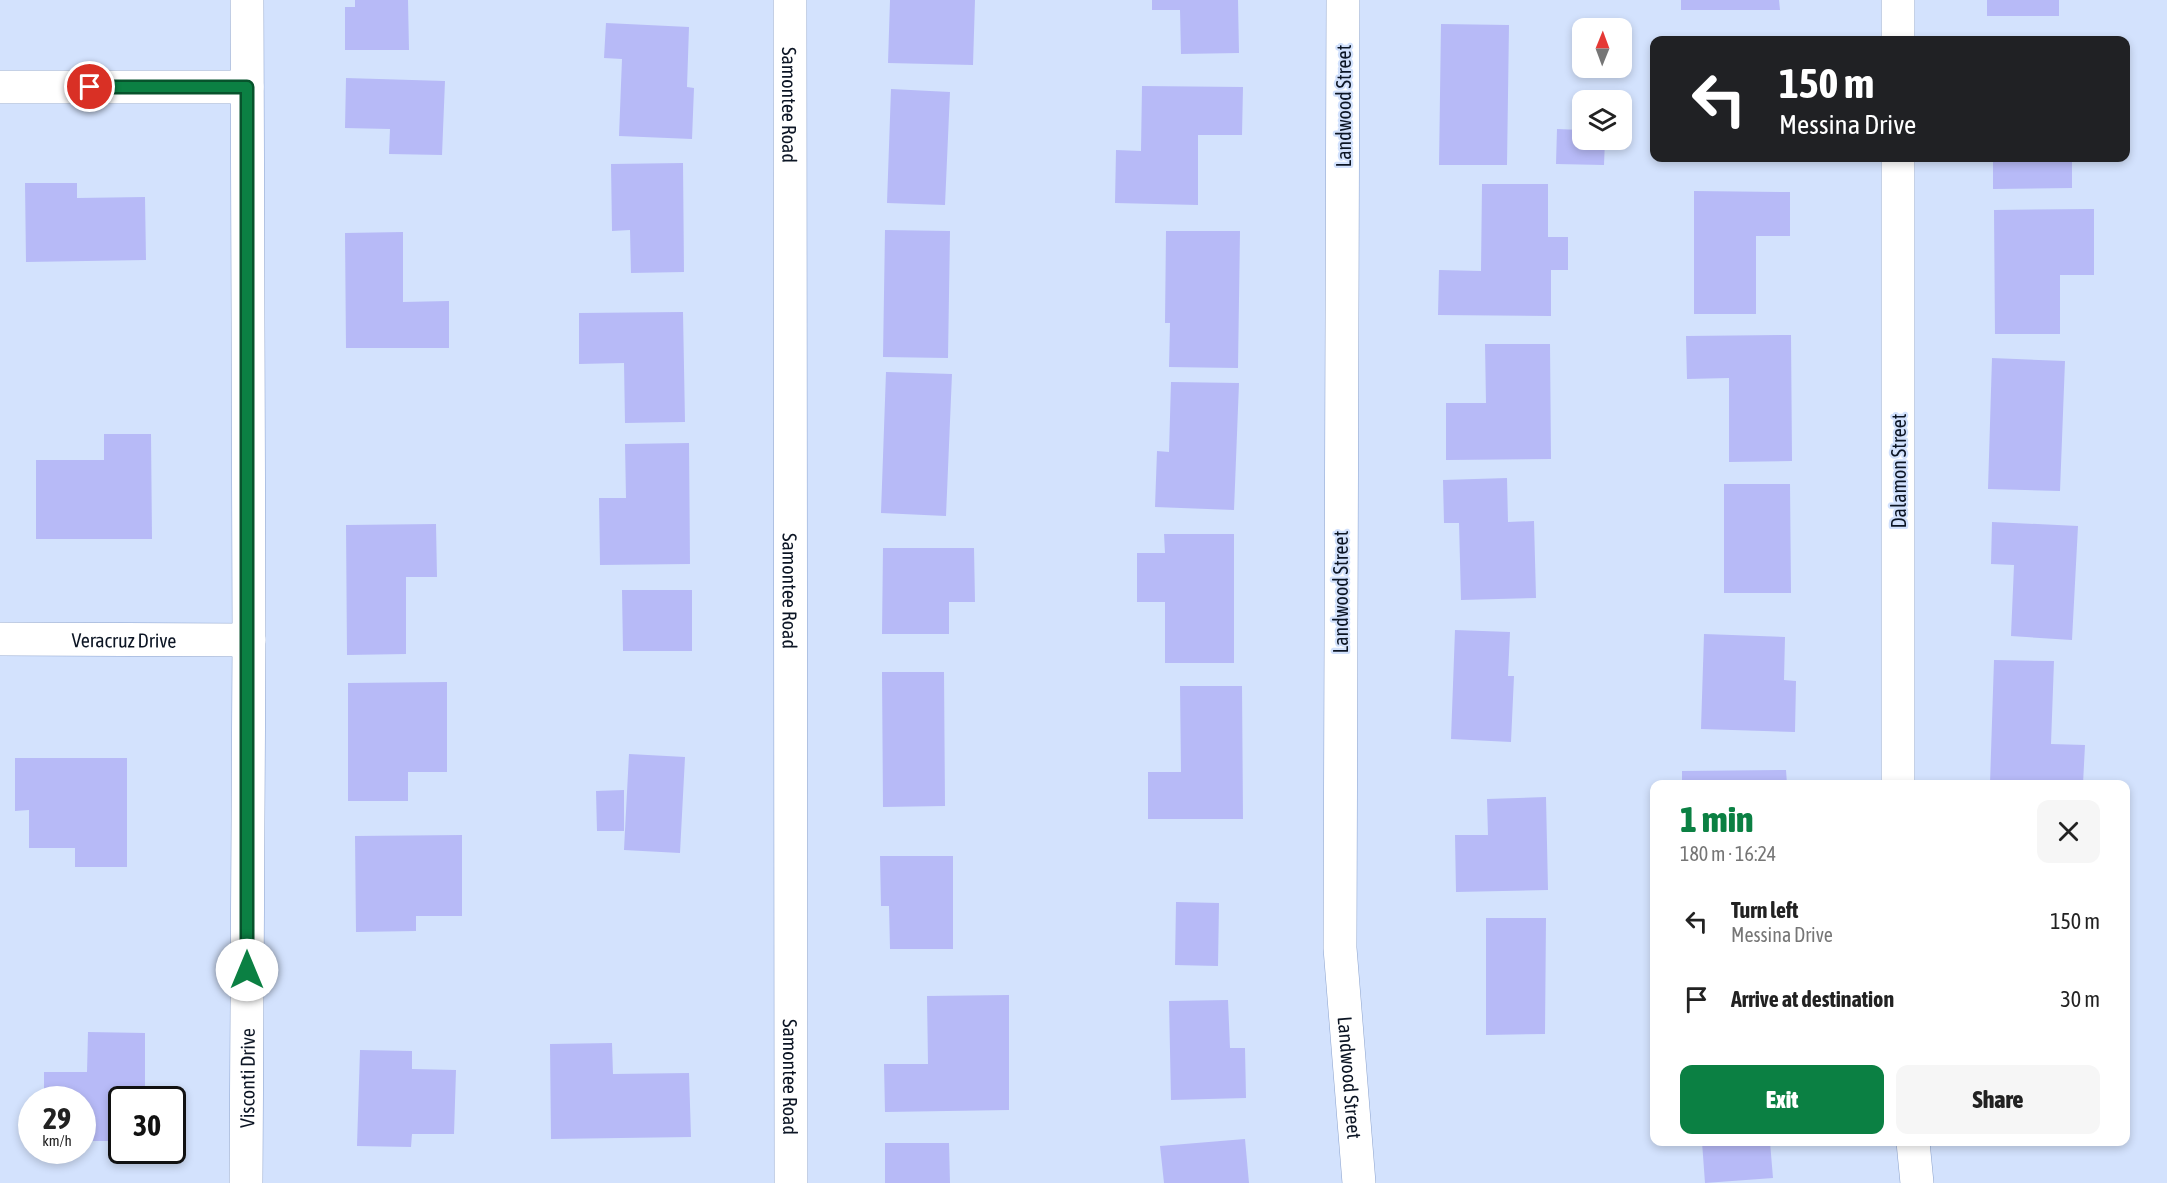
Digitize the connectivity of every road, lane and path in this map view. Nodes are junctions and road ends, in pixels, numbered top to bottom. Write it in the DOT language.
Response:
graph roads {
  1 [pos="247,0"];
  2 [pos="790,0"];
  3 [pos="1343,0"];
  4 [pos="1898,0"];
  5 [pos="1898,36"];
  6 [pos="0,87"];
  7 [pos="247,87"];
  8 [pos="1898,162"];
  9 [pos="0,639"];
  10 [pos="249,640"];
  11 [pos="1898,780"];
  12 [pos="1913,1146"];
  13 [pos="246,1183"];
  14 [pos="791,1183"];
  15 [pos="1359,1183"];
  16 [pos="1917,1183"];
  1 -- 7 [label="street, Visconti Drive"];
  2 -- 14 [label="street, Samontee Road"];
  3 -- 15 [label="street, Landwood Street"];
  4 -- 5 [label="street"];
  6 -- 7 [label="street"];
  7 -- 10 [label="street, Visconti Drive"];
  8 -- 11 [label="street, Dalamon Street"];
  9 -- 10 [label="street, Veracruz Drive"];
  10 -- 13 [label="street, Visconti Drive"];
  12 -- 16 [label="street"];
}
